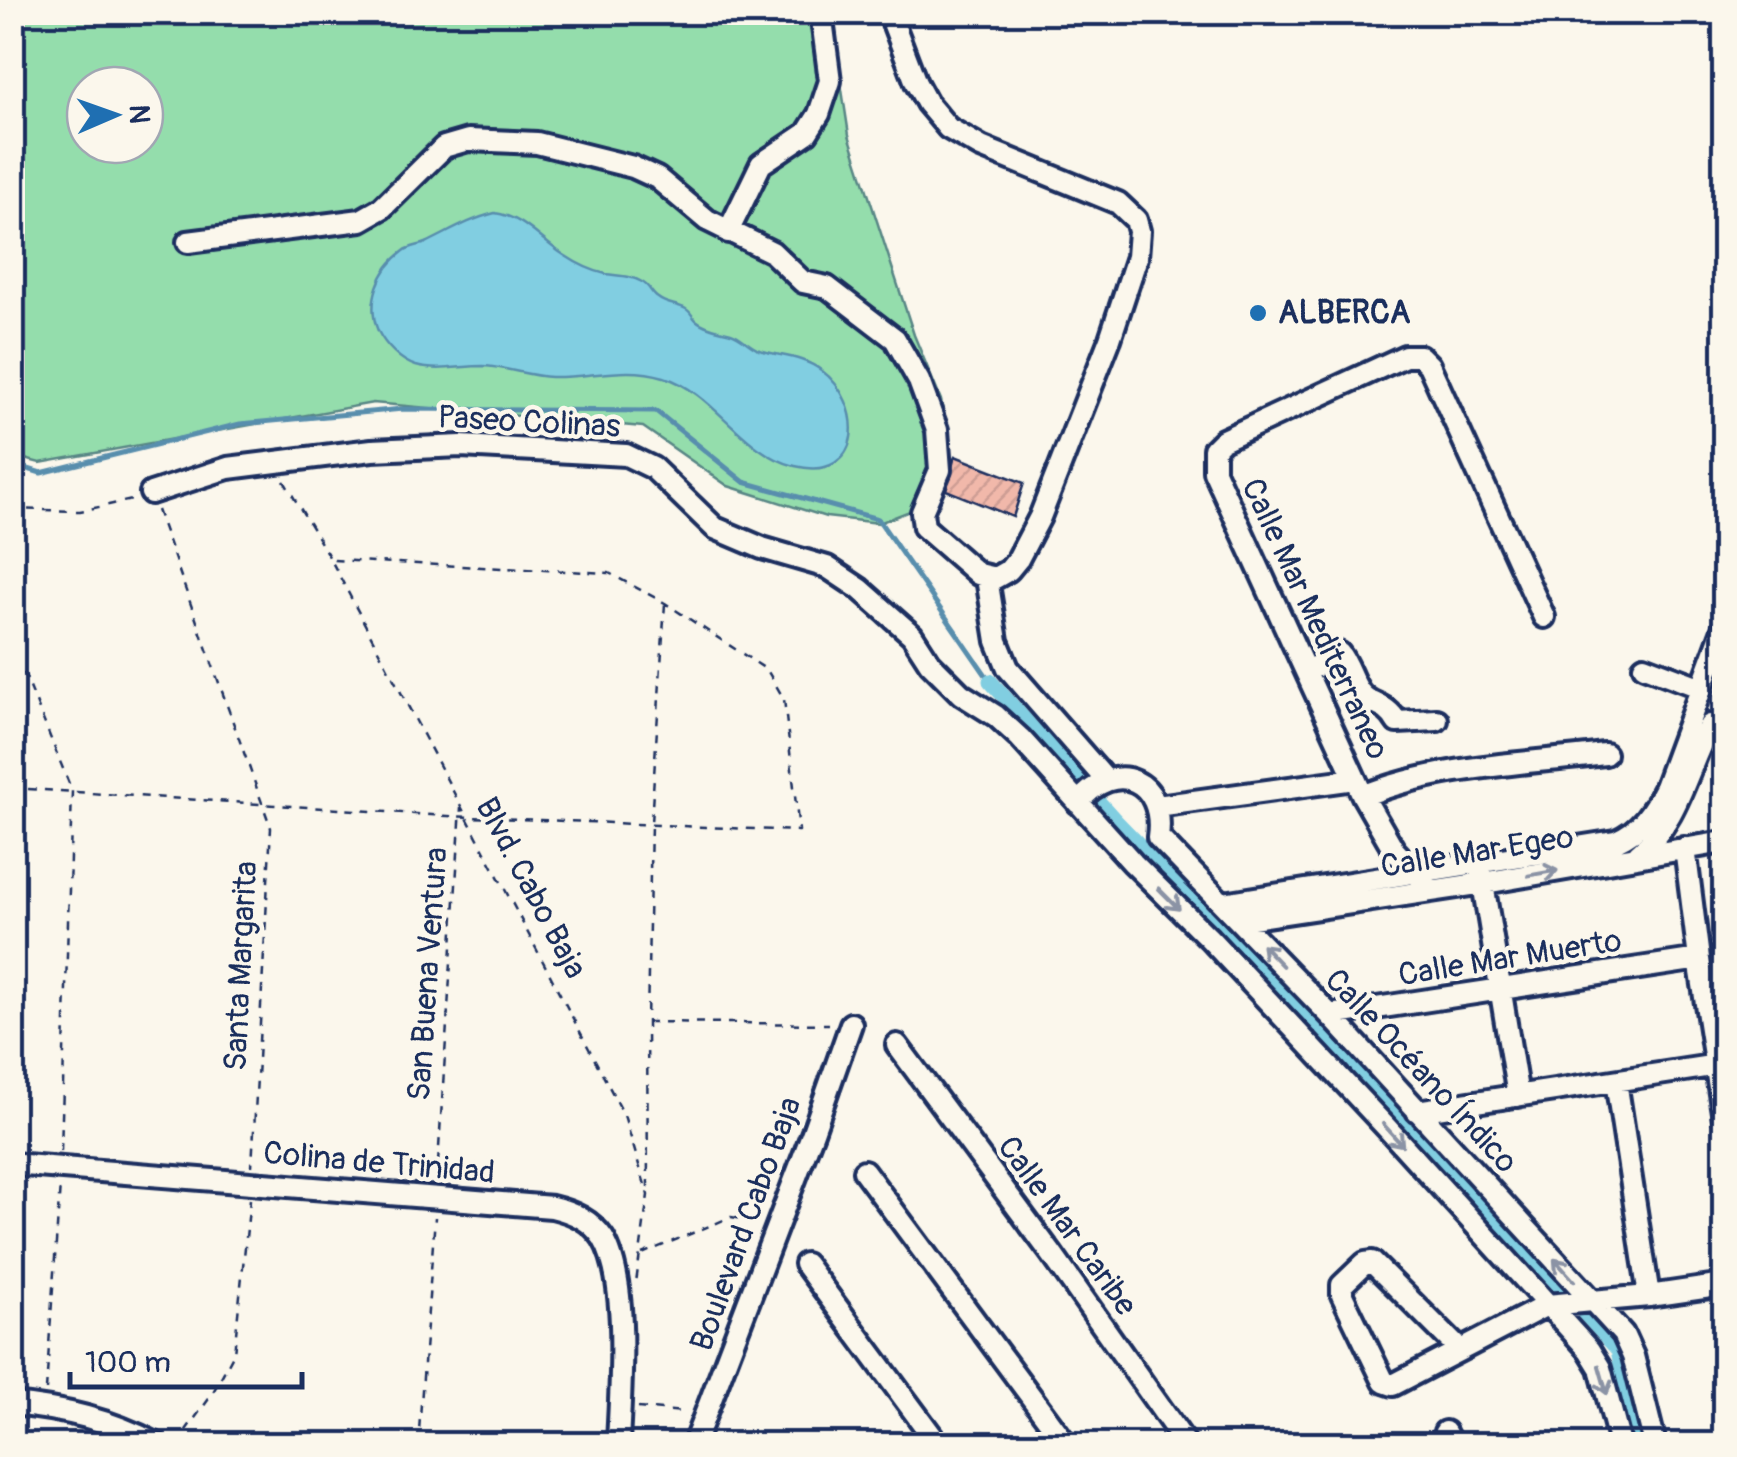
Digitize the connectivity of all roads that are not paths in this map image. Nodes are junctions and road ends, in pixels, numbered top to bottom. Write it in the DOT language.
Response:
graph roads {
  1 [pos="821,12"];
  2 [pos="889,12"];
  3 [pos="728,232"];
  4 [pos="188,242"];
  5 [pos="151,493"];
  6 [pos="987,578"];
  7 [pos="1544,617"];
  8 [pos="1724,627"];
  9 [pos="1644,666"];
  10 [pos="1308,671"];
  11 [pos="1702,688"];
  12 [pos="1437,720"];
  13 [pos="1704,726"];
  14 [pos="1605,754"];
  15 [pos="1359,788"];
  16 [pos="1091,791"];
  17 [pos="1157,806"];
  18 [pos="1724,842"];
  19 [pos="1634,844"];
  20 [pos="1686,848"];
  21 [pos="1146,850"];
  22 [pos="1482,874"];
  23 [pos="1422,882"];
  24 [pos="1231,912"];
  25 [pos="1698,959"];
  26 [pos="1501,988"];
  27 [pos="1330,1015"];
  28 [pos="851,1024"];
  29 [pos="897,1045"];
  30 [pos="1720,1064"];
  31 [pos="1616,1080"];
  32 [pos="1518,1096"];
  33 [pos="1417,1112"];
  34 [pos="1724,1119"];
  35 [pos="12,1164"];
  36 [pos="864,1171"];
  37 [pos="805,1264"];
  38 [pos="1724,1284"];
  39 [pos="1649,1296"];
  40 [pos="1585,1301"];
  41 [pos="1550,1304"];
  42 [pos="1460,1350"];
  43 [pos="12,1404"];
  44 [pos="156,1444"];
  45 [pos="618,1444"];
  46 [pos="694,1444"];
  47 [pos="938,1444"];
  48 [pos="1066,1444"];
  49 [pos="1186,1444"];
  50 [pos="1620,1444"];
  51 [pos="1655,1444"];
  1 -- 3 [label="street"];
  2 -- 6 [label="street"];
  3 -- 4 [label="street"];
  3 -- 6 [label="street"];
  5 -- 16 [label="street, Paseo Colinas"];
  6 -- 16 [label="street"];
  7 -- 10 [label="street, Calle Mar Mediterraneo"];
  8 -- 11 [label="street"];
  9 -- 11 [label="street"];
  10 -- 12 [label="street"];
  10 -- 15 [label="street, Calle Mar Mediterraneo"];
  11 -- 13 [label="street"];
  13 -- 19 [label="street"];
  14 -- 15 [label="street"];
  15 -- 17 [label="street"];
  15 -- 23 [label="street, Calle Mar Mediterraneo"];
  16 -- 17 [label="street"];
  16 -- 21 [label="street, Calle Océano Índico"];
  17 -- 21 [label="street"];
  18 -- 20 [label="street, Calle Mar Egeo"];
  19 -- 20 [label="street, Calle Mar Egeo"];
  19 -- 22 [label="street, Calle Mar Egeo"];
  20 -- 25 [label="street"];
  21 -- 24 [label="street, Calle Océano Índico"];
  21 -- 41 [label="street, Calle Océano Índico, one-way"];
  22 -- 23 [label="street, Calle Mar Egeo"];
  22 -- 26 [label="street"];
  23 -- 24 [label="street, Calle Mar Egeo"];
  27 -- 24 [label="street, Calle Océano Índico, one-way"];
  25 -- 26 [label="street, Calle Mar Muerto"];
  25 -- 30 [label="street"];
  26 -- 27 [label="street, Calle Mar Muerto"];
  26 -- 32 [label="street"];
  27 -- 33 [label="street, Calle Océano Índico"];
  28 -- 46 [label="street, Boulevard Cabo Baja"];
  29 -- 49 [label="street, Calle Mar Caribe"];
  30 -- 31 [label="street"];
  30 -- 34 [label="street"];
  31 -- 32 [label="street"];
  31 -- 39 [label="street"];
  32 -- 33 [label="street"];
  40 -- 33 [label="street, Calle Océano Índico, one-way"];
  35 -- 45 [label="street, Colina de Trinidad"];
  36 -- 48 [label="street"];
  37 -- 47 [label="street"];
  38 -- 39 [label="street"];
  39 -- 40 [label="street"];
  40 -- 41 [label="street"];
  40 -- 51 [label="street, Calle Océano Índico"];
  41 -- 42 [label="street"];
  41 -- 50 [label="street, Calle Océano Índico, one-way"];
  42 -- 42 [label="street"];
  43 -- 44 [label="street"];
}
